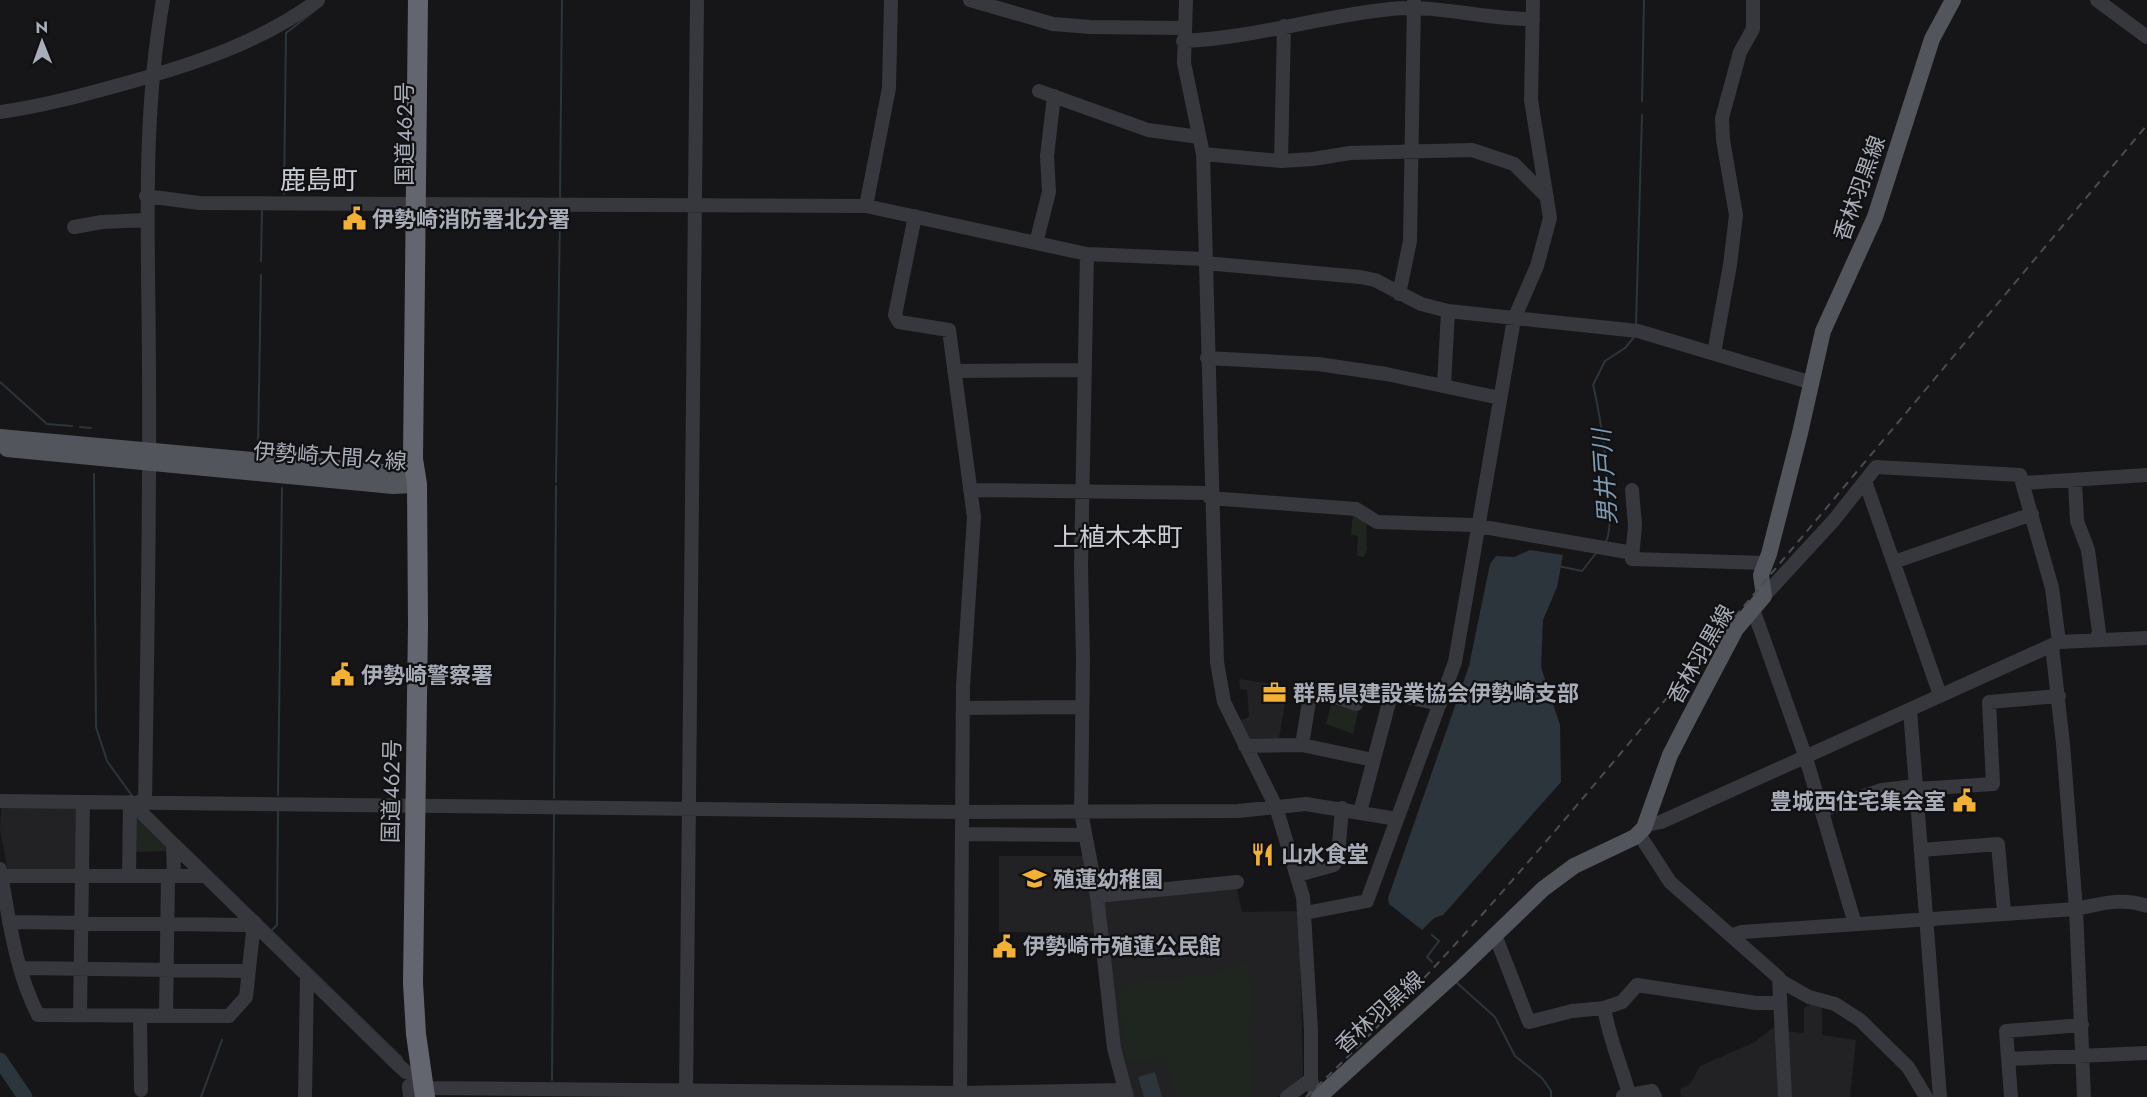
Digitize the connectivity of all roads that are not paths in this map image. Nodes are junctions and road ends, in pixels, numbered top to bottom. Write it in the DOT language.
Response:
graph roads {
  1 [pos="163,0"];
  2 [pos="318,0"];
  3 [pos="418,0"];
  4 [pos="431,0"];
  5 [pos="696,0"];
  6 [pos="891,0"];
  7 [pos="970,0"];
  8 [pos="1186,0"];
  9 [pos="1533,0"];
  10 [pos="1753,0"];
  11 [pos="1953,0"];
  12 [pos="2097,0"];
  13 [pos="1414,4"];
  14 [pos="1533,19"];
  15 [pos="1284,26"];
  16 [pos="1183,35"];
  17 [pos="2147,37"];
  18 [pos="151,76"];
  19 [pos="1039,91"];
  20 [pos="1054,96"];
  21 [pos="0,112"];
  22 [pos="1199,137"];
  23 [pos="1410,151"];
  24 [pos="1203,154"];
  25 [pos="1281,162"];
  26 [pos="146,196"];
  27 [pos="1547,197"];
  28 [pos="421,204"];
  29 [pos="696,206"];
  30 [pos="866,206"];
  31 [pos="915,216"];
  32 [pos="146,220"];
  33 [pos="74,227"];
  34 [pos="1036,243"];
  35 [pos="1087,254"];
  36 [pos="1205,261"];
  37 [pos="1399,294"];
  38 [pos="1448,311"];
  39 [pos="1514,318"];
  40 [pos="1713,353"];
  41 [pos="1207,358"];
  42 [pos="1085,370"];
  43 [pos="954,371"];
  44 [pos="1809,382"];
  45 [pos="1444,386"];
  46 [pos="1500,398"];
  47 [pos="2,443"];
  48 [pos="150,457"];
  49 [pos="2147,475"];
  50 [pos="1865,481"];
  51 [pos="2075,481"];
  52 [pos="2024,483"];
  53 [pos="417,484"];
  54 [pos="970,490"];
  55 [pos="1632,490"];
  56 [pos="1084,492"];
  57 [pos="1210,496"];
  58 [pos="2032,514"];
  59 [pos="1479,526"];
  60 [pos="1633,553"];
  61 [pos="1894,562"];
  62 [pos="1766,563"];
  63 [pos="1764,596"];
  64 [pos="1753,609"];
  65 [pos="2147,638"];
  66 [pos="2096,639"];
  67 [pos="2055,644"];
  68 [pos="1391,695"];
  69 [pos="1940,695"];
  70 [pos="2059,696"];
  71 [pos="1440,704"];
  72 [pos="1082,707"];
  73 [pos="963,708"];
  74 [pos="1910,710"];
  75 [pos="1302,745"];
  76 [pos="1245,746"];
  77 [pos="1806,758"];
  78 [pos="1373,760"];
  79 [pos="1917,788"];
  80 [pos="0,801"];
  81 [pos="83,802"];
  82 [pos="137,802"];
  83 [pos="415,804"];
  84 [pos="689,807"];
  85 [pos="1276,807"];
  86 [pos="1342,808"];
  87 [pos="1822,810"];
  88 [pos="962,812"];
  89 [pos="1080,812"];
  90 [pos="1360,812"];
  91 [pos="1397,819"];
  92 [pos="1643,829"];
  93 [pos="962,834"];
  94 [pos="1085,835"];
  95 [pos="173,844"];
  96 [pos="1921,850"];
  97 [pos="1,872"];
  98 [pos="1298,875"];
  99 [pos="129,876"];
  100 [pos="171,876"];
  101 [pos="206,876"];
  102 [pos="82,877"];
  103 [pos="1237,882"];
  104 [pos="1097,896"];
  105 [pos="2147,906"];
  106 [pos="2076,909"];
  107 [pos="2004,912"];
  108 [pos="1305,913"];
  109 [pos="1927,919"];
  110 [pos="9,922"];
  111 [pos="82,922"];
  112 [pos="254,922"];
  113 [pos="167,924"];
  114 [pos="1855,924"];
  115 [pos="1496,935"];
  116 [pos="1733,935"];
  117 [pos="20,968"];
  118 [pos="81,968"];
  119 [pos="166,969"];
  120 [pos="248,971"];
  121 [pos="307,975"];
  122 [pos="1779,980"];
  123 [pos="1780,1003"];
  124 [pos="1604,1008"];
  125 [pos="80,1015"];
  126 [pos="140,1016"];
  127 [pos="166,1016"];
  128 [pos="2082,1025"];
  129 [pos="2147,1053"];
  130 [pos="2083,1055"];
  131 [pos="2008,1059"];
  132 [pos="1311,1079"];
  133 [pos="418,1089"];
  134 [pos="141,1090"];
  135 [pos="686,1093"];
  136 [pos="1126,1094"];
  137 [pos="960,1095"];
  138 [pos="1625,1095"];
  139 [pos="1320,1096"];
  140 [pos="305,1097"];
  141 [pos="1287,1097"];
  142 [pos="1655,1097"];
  143 [pos="1785,1097"];
  144 [pos="1926,1097"];
  145 [pos="1940,1097"];
  146 [pos="2011,1097"];
  147 [pos="2084,1097"];
  1 -- 18 [label="street"];
  2 -- 18 [label="street"];
  3 -- 28 [label="highway, 国道462号"];
  4 -- 28 [label="highway, 国道462号"];
  5 -- 29 [label="street"];
  6 -- 30 [label="street"];
  7 -- 16 [label="street"];
  8 -- 16 [label="street"];
  9 -- 14 [label="street"];
  10 -- 40 [label="street"];
  11 -- 44 [label="main road, 香林羽黒線"];
  12 -- 17 [label="street"];
  13 -- 14 [label="street"];
  13 -- 15 [label="street"];
  13 -- 23 [label="street"];
  14 -- 27 [label="street"];
  15 -- 16 [label="street"];
  15 -- 25 [label="street"];
  16 -- 22 [label="street"];
  18 -- 21 [label="street"];
  18 -- 26 [label="street"];
  19 -- 20 [label="street"];
  20 -- 22 [label="street"];
  20 -- 34 [label="street"];
  22 -- 24 [label="street"];
  23 -- 25 [label="street"];
  23 -- 27 [label="street"];
  23 -- 37 [label="street"];
  24 -- 25 [label="street"];
  24 -- 36 [label="street"];
  26 -- 28 [label="street"];
  26 -- 32 [label="street"];
  27 -- 39 [label="street"];
  28 -- 29 [label="street"];
  28 -- 53 [label="highway, 国道462号"];
  29 -- 30 [label="street"];
  29 -- 84 [label="street"];
  30 -- 31 [label="street"];
  31 -- 34 [label="street"];
  31 -- 43 [label="street"];
  32 -- 33 [label="street"];
  32 -- 48 [label="street"];
  34 -- 35 [label="street"];
  35 -- 36 [label="street"];
  35 -- 42 [label="street"];
  36 -- 37 [label="street"];
  36 -- 41 [label="street"];
  37 -- 38 [label="street"];
  38 -- 39 [label="street"];
  38 -- 45 [label="street"];
  39 -- 40 [label="street"];
  39 -- 46 [label="street"];
  40 -- 44 [label="street"];
  41 -- 45 [label="street"];
  41 -- 57 [label="street"];
  42 -- 43 [label="street"];
  42 -- 56 [label="street"];
  43 -- 54 [label="street"];
  44 -- 62 [label="main road, 香林羽黒線"];
  45 -- 46 [label="street"];
  46 -- 59 [label="street"];
  47 -- 48 [label="main road, 伊勢崎大間々線"];
  48 -- 53 [label="main road, 伊勢崎大間々線"];
  48 -- 82 [label="street"];
  49 -- 51 [label="street"];
  50 -- 52 [label="street"];
  50 -- 61 [label="street"];
  50 -- 63 [label="street"];
  51 -- 52 [label="street"];
  51 -- 66 [label="street"];
  52 -- 58 [label="street"];
  53 -- 83 [label="highway, 国道462号"];
  54 -- 56 [label="street"];
  54 -- 73 [label="street"];
  55 -- 60 [label="street"];
  56 -- 57 [label="street"];
  56 -- 72 [label="street"];
  57 -- 59 [label="street"];
  57 -- 76 [label="street"];
  58 -- 61 [label="street"];
  58 -- 67 [label="street"];
  59 -- 60 [label="street"];
  59 -- 71 [label="street"];
  60 -- 62 [label="street"];
  61 -- 69 [label="street"];
  62 -- 63 [label="main road, 香林羽黒線"];
  63 -- 64 [label="main road, 香林羽黒線"];
  64 -- 77 [label="street"];
  64 -- 92 [label="main road, 香林羽黒線"];
  65 -- 66 [label="street"];
  66 -- 67 [label="street"];
  67 -- 69 [label="street"];
  67 -- 70 [label="street"];
  68 -- 71 [label="street"];
  68 -- 75 [label="street"];
  68 -- 78 [label="street"];
  69 -- 74 [label="street"];
  70 -- 79 [label="street"];
  70 -- 106 [label="street"];
  71 -- 91 [label="street"];
  72 -- 73 [label="street"];
  72 -- 89 [label="street"];
  73 -- 88 [label="street"];
  74 -- 77 [label="street"];
  74 -- 79 [label="street"];
  75 -- 76 [label="street"];
  75 -- 78 [label="street"];
  76 -- 85 [label="street"];
  77 -- 87 [label="street"];
  77 -- 92 [label="street"];
  78 -- 90 [label="street"];
  79 -- 87 [label="street"];
  79 -- 96 [label="street"];
  80 -- 81 [label="street"];
  81 -- 82 [label="street"];
  81 -- 102 [label="street"];
  82 -- 83 [label="street"];
  82 -- 95 [label="street"];
  82 -- 99 [label="street"];
  83 -- 84 [label="street"];
  83 -- 133 [label="highway, 国道462号"];
  84 -- 88 [label="street"];
  84 -- 135 [label="street"];
  85 -- 86 [label="street"];
  85 -- 89 [label="street"];
  85 -- 98 [label="street"];
  86 -- 90 [label="street"];
  86 -- 98 [label="street"];
  87 -- 114 [label="street"];
  88 -- 89 [label="street"];
  88 -- 93 [label="street"];
  89 -- 94 [label="street"];
  90 -- 91 [label="street"];
  91 -- 108 [label="street"];
  92 -- 115 [label="main road, 香林羽黒線"];
  92 -- 116 [label="street"];
  93 -- 94 [label="street"];
  93 -- 137 [label="street"];
  94 -- 104 [label="street"];
  95 -- 100 [label="street"];
  95 -- 101 [label="street"];
  96 -- 107 [label="street"];
  96 -- 109 [label="street"];
  97 -- 102 [label="street"];
  97 -- 110 [label="street"];
  98 -- 108 [label="street"];
  99 -- 100 [label="street"];
  99 -- 102 [label="street"];
  100 -- 101 [label="street"];
  100 -- 113 [label="street"];
  101 -- 112 [label="street"];
  102 -- 111 [label="street"];
  103 -- 104 [label="street"];
  104 -- 136 [label="street"];
  105 -- 106 [label="street"];
  106 -- 107 [label="street"];
  106 -- 128 [label="street"];
  107 -- 109 [label="street"];
  108 -- 132 [label="street"];
  109 -- 114 [label="street"];
  109 -- 145 [label="street"];
  110 -- 111 [label="street"];
  110 -- 117 [label="street"];
  111 -- 113 [label="street"];
  111 -- 118 [label="street"];
  112 -- 113 [label="street"];
  112 -- 120 [label="street"];
  112 -- 121 [label="street"];
  113 -- 119 [label="street"];
  114 -- 116 [label="street"];
  115 -- 124 [label="street"];
  115 -- 139 [label="main road, 香林羽黒線"];
  116 -- 122 [label="street"];
  117 -- 118 [label="street"];
  117 -- 125 [label="street"];
  118 -- 119 [label="street"];
  118 -- 125 [label="street"];
  119 -- 120 [label="street"];
  119 -- 127 [label="street"];
  120 -- 127 [label="street"];
  121 -- 133 [label="street"];
  121 -- 140 [label="street"];
  122 -- 123 [label="street"];
  122 -- 144 [label="street"];
  123 -- 124 [label="street"];
  123 -- 143 [label="street"];
  124 -- 138 [label="street"];
  125 -- 126 [label="street"];
  126 -- 127 [label="street"];
  126 -- 134 [label="street"];
  128 -- 130 [label="street"];
  128 -- 131 [label="street"];
  129 -- 130 [label="street"];
  130 -- 131 [label="street"];
  130 -- 147 [label="street"];
  131 -- 146 [label="street"];
  132 -- 139 [label="street"];
  132 -- 141 [label="street"];
  133 -- 135 [label="street"];
  135 -- 137 [label="street"];
  136 -- 137 [label="street"];
  138 -- 142 [label="street"];
}
